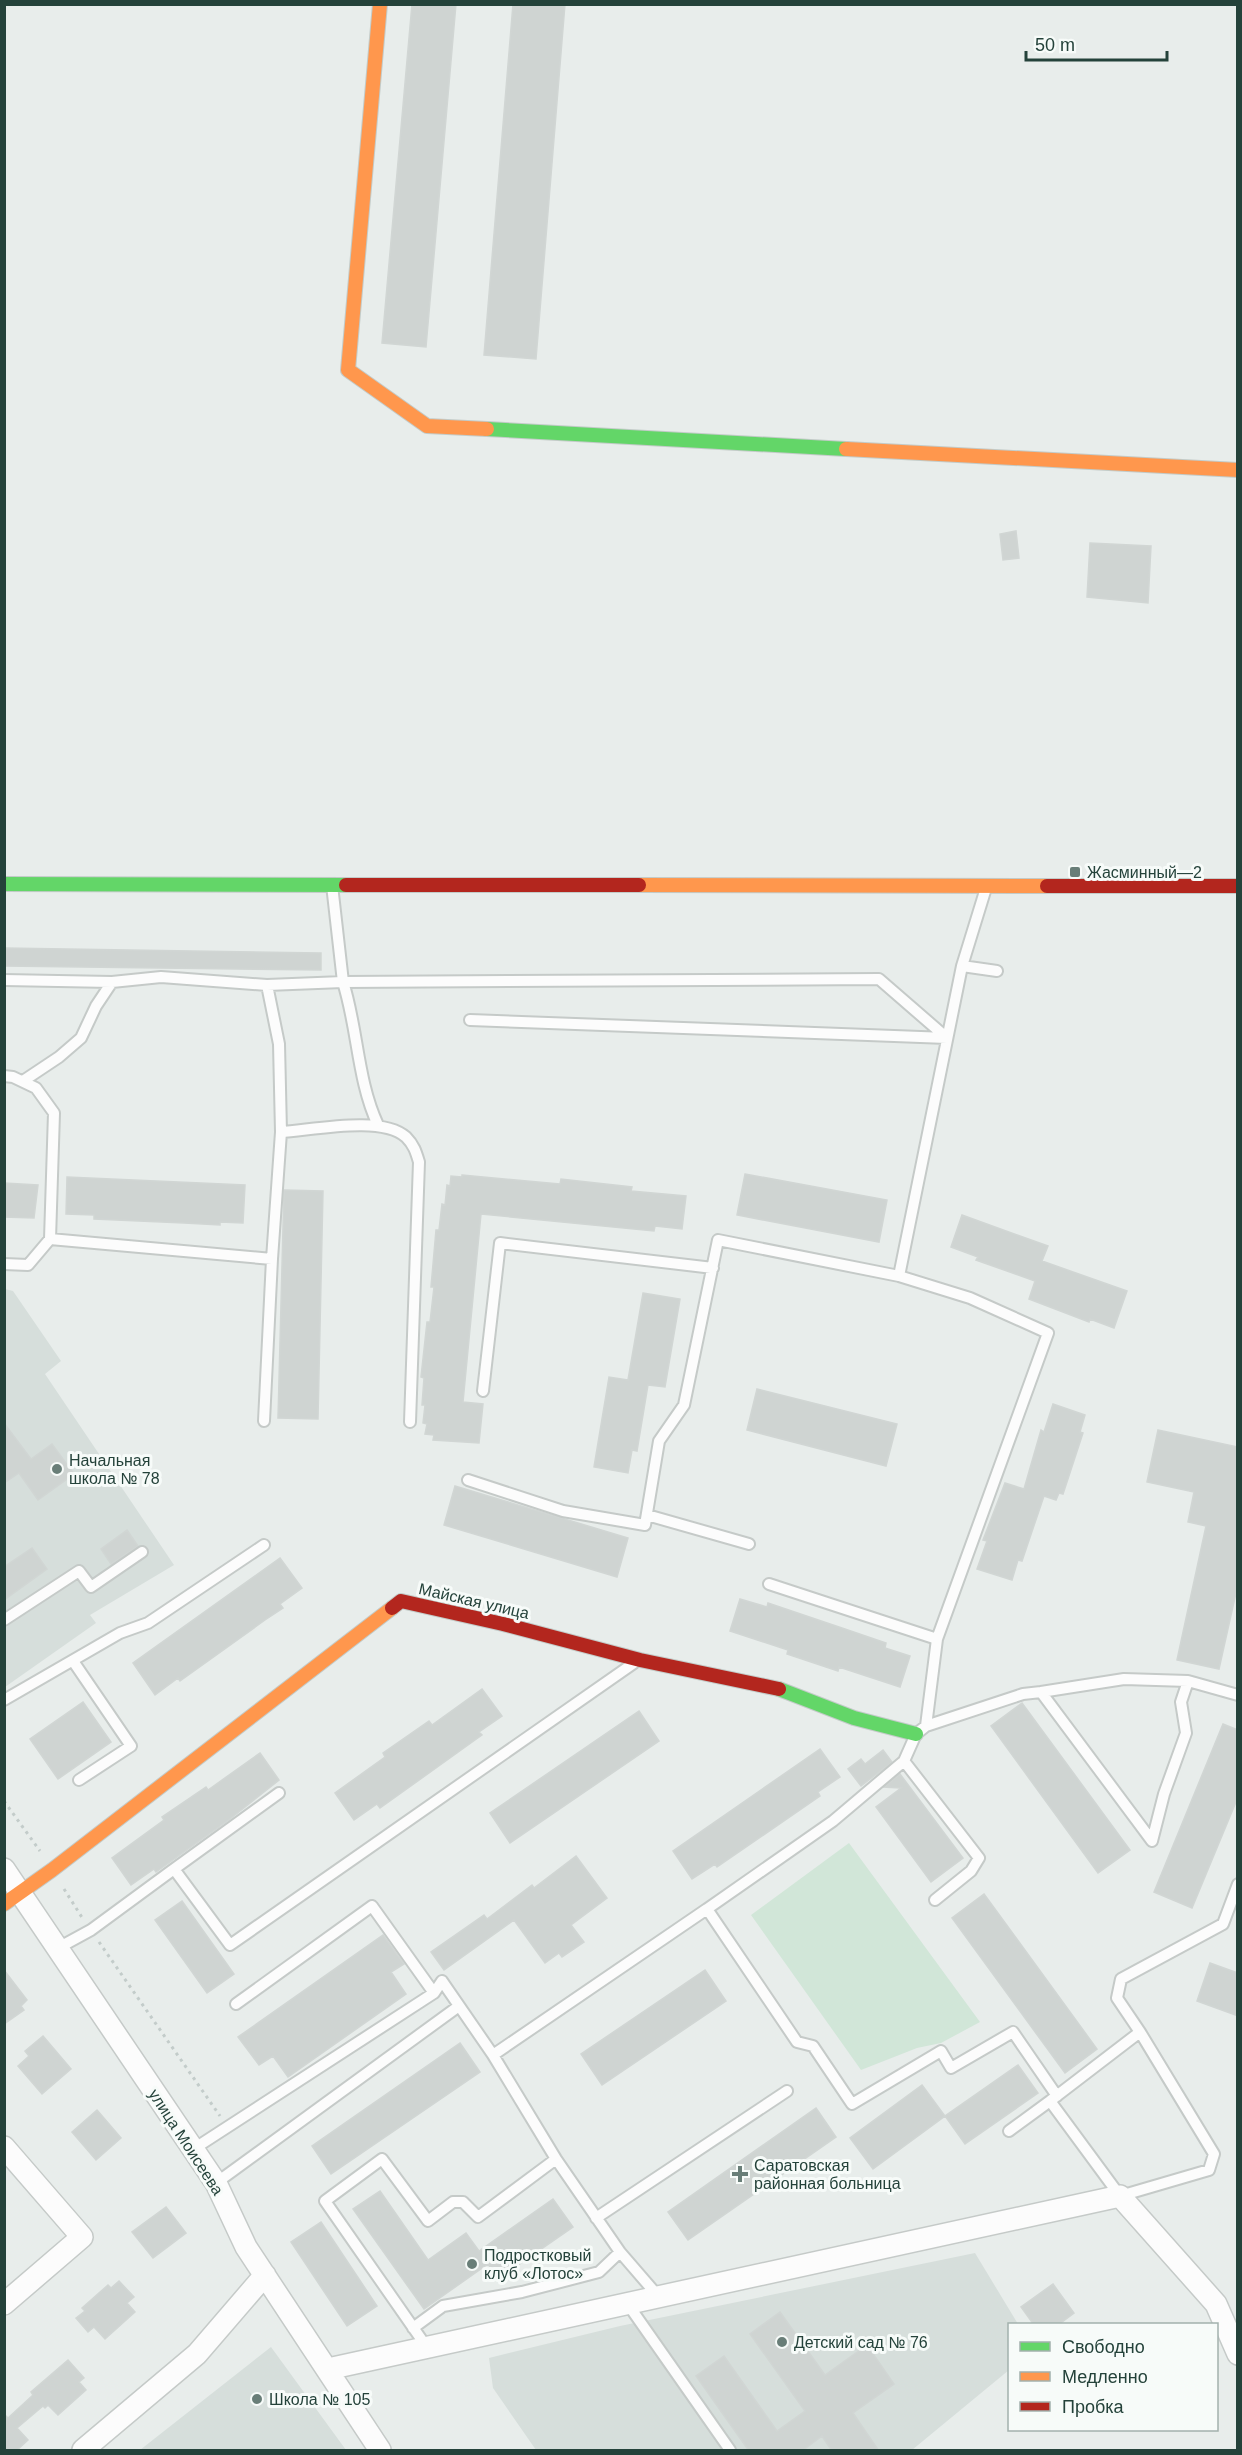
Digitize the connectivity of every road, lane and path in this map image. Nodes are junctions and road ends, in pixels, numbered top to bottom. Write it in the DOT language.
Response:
graph roads {
  1 [pos="380,4"];
  2 [pos="1238,470"];
  3 [pos="4,884"];
  4 [pos="332,884"];
  5 [pos="987,885"];
  6 [pos="1238,886"];
  7 [pos="962,966"];
  8 [pos="997,971"];
  9 [pos="4,980"];
  10 [pos="112,982"];
  11 [pos="343,982"];
  12 [pos="267,985"];
  13 [pos="470,1020"];
  14 [pos="947,1038"];
  15 [pos="4,1076"];
  16 [pos="23,1081"];
  17 [pos="378,1125"];
  18 [pos="281,1132"];
  19 [pos="50,1239"];
  20 [pos="272,1259"];
  21 [pos="4,1264"];
  22 [pos="712,1268"];
  23 [pos="899,1276"];
  24 [pos="483,1390"];
  25 [pos="264,1421"];
  26 [pos="410,1422"];
  27 [pos="468,1480"];
  28 [pos="647,1515"];
  29 [pos="749,1544"];
  30 [pos="264,1545"];
  31 [pos="142,1552"];
  32 [pos="769,1584"];
  33 [pos="4,1620"];
  34 [pos="937,1640"];
  35 [pos="640,1660"];
  36 [pos="74,1661"];
  37 [pos="1188,1681"];
  38 [pos="1041,1692"];
  39 [pos="1238,1695"];
  40 [pos="4,1700"];
  41 [pos="921,1730"];
  42 [pos="904,1761"];
  43 [pos="79,1780"];
  44 [pos="279,1793"];
  45 [pos="4,1801"];
  46 [pos="4,1869"];
  47 [pos="174,1869"];
  48 [pos="52,1870"];
  49 [pos="1238,1884"];
  50 [pos="9,1893"];
  51 [pos="935,1900"];
  52 [pos="707,1909"];
  53 [pos="91,1930"];
  54 [pos="58,1948"];
  55 [pos="434,1993"];
  56 [pos="236,2004"];
  57 [pos="459,2006"];
  58 [pos="1140,2032"];
  59 [pos="493,2055"];
  60 [pos="787,2091"];
  61 [pos="1054,2098"];
  62 [pos="228,2127"];
  63 [pos="1009,2131"];
  64 [pos="4,2147"];
  65 [pos="192,2150"];
  66 [pos="556,2159"];
  67 [pos="216,2183"];
  68 [pos="1120,2196"];
  69 [pos="596,2217"];
  70 [pos="620,2252"];
  71 [pos="265,2275"];
  72 [pos="658,2296"];
  73 [pos="626,2303"];
  74 [pos="4,2304"];
  75 [pos="413,2328"];
  76 [pos="426,2346"];
  77 [pos="1238,2354"];
  78 [pos="328,2369"];
  79 [pos="83,2451"];
  80 [pos="380,2451"];
  81 [pos="730,2451"];
  1 -- 2 [label="street"];
  3 -- 4 [label="street"];
  4 -- 5 [label="street"];
  4 -- 11 [label="lane"];
  5 -- 6 [label="street"];
  5 -- 7 [label="lane"];
  7 -- 8 [label="lane"];
  7 -- 14 [label="lane"];
  9 -- 10 [label="lane"];
  10 -- 12 [label="lane"];
  10 -- 16 [label="lane"];
  11 -- 12 [label="lane"];
  11 -- 14 [label="lane"];
  11 -- 17 [label="lane"];
  12 -- 18 [label="lane"];
  13 -- 14 [label="lane"];
  14 -- 23 [label="lane"];
  15 -- 16 [label="lane"];
  16 -- 19 [label="lane"];
  17 -- 18 [label="lane"];
  17 -- 26 [label="lane"];
  18 -- 20 [label="lane"];
  19 -- 20 [label="lane"];
  19 -- 21 [label="lane"];
  20 -- 25 [label="lane"];
  22 -- 23 [label="lane"];
  22 -- 24 [label="lane"];
  22 -- 28 [label="lane"];
  23 -- 34 [label="lane"];
  27 -- 28 [label="lane"];
  28 -- 29 [label="lane"];
  30 -- 36 [label="lane"];
  31 -- 33 [label="lane"];
  32 -- 34 [label="lane"];
  34 -- 41 [label="lane"];
  35 -- 41 [label="street, Майская улица"];
  35 -- 47 [label="lane"];
  35 -- 48 [label="street, Майская улица"];
  36 -- 40 [label="lane"];
  36 -- 43 [label="lane"];
  37 -- 38 [label="lane"];
  37 -- 38 [label="lane"];
  37 -- 39 [label="lane"];
  38 -- 41 [label="lane"];
  41 -- 42 [label="lane"];
  42 -- 51 [label="lane"];
  42 -- 52 [label="lane"];
  44 -- 47 [label="lane"];
  45 -- 48 [label="path"];
  46 -- 50 [label="street, улица Моисеева"];
  47 -- 53 [label="lane"];
  48 -- 50 [label="street, Майская улица"];
  48 -- 53 [label="path"];
  49 -- 58 [label="lane"];
  50 -- 54 [label="street, улица Моисеева"];
  52 -- 59 [label="lane"];
  52 -- 61 [label="lane"];
  53 -- 54 [label="lane"];
  53 -- 62 [label="path"];
  54 -- 65 [label="street, улица Моисеева"];
  55 -- 56 [label="lane"];
  55 -- 57 [label="lane"];
  55 -- 62 [label="lane"];
  57 -- 59 [label="lane"];
  57 -- 67 [label="lane"];
  58 -- 61 [label="lane"];
  58 -- 68 [label="lane"];
  59 -- 66 [label="lane"];
  60 -- 69 [label="lane"];
  61 -- 63 [label="lane"];
  61 -- 68 [label="lane"];
  62 -- 65 [label="lane"];
  64 -- 74 [label="street"];
  65 -- 67 [label="street, улица Моисеева"];
  66 -- 69 [label="lane"];
  66 -- 75 [label="lane"];
  67 -- 71 [label="street, улица Моисеева"];
  68 -- 72 [label="street"];
  68 -- 77 [label="street"];
  69 -- 70 [label="lane"];
  70 -- 72 [label="lane"];
  70 -- 75 [label="lane"];
  71 -- 78 [label="street, улица Моисеева"];
  71 -- 79 [label="street"];
  72 -- 73 [label="street"];
  73 -- 76 [label="street"];
  73 -- 81 [label="lane"];
  75 -- 76 [label="lane"];
  76 -- 78 [label="street"];
  78 -- 80 [label="street, улица Моисеева"];
}
